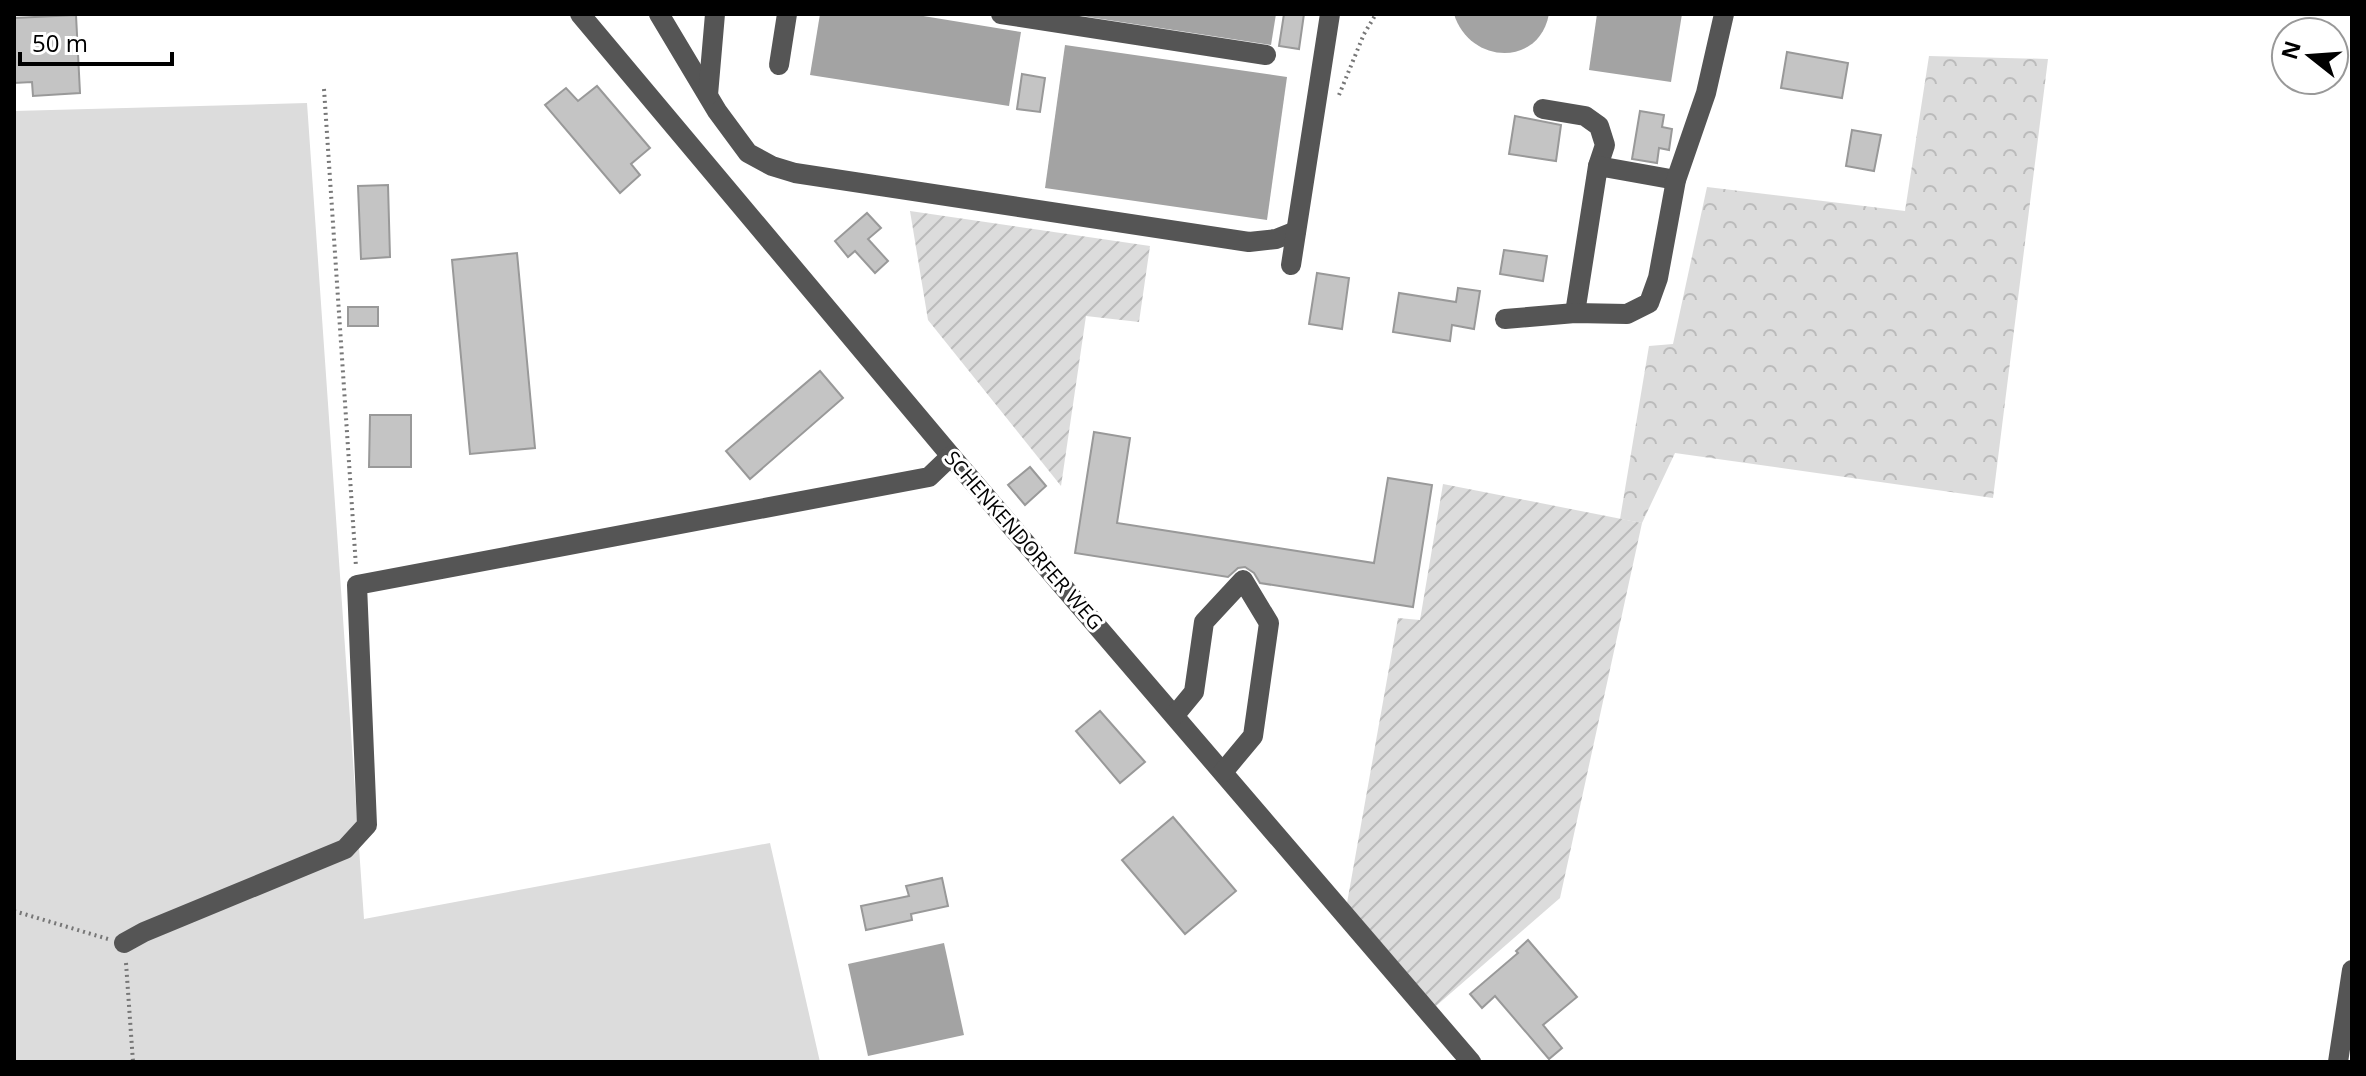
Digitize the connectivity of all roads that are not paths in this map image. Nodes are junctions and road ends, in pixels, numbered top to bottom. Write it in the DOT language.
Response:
graph roads {
  1 [pos="580,14"];
  2 [pos="659,14"];
  3 [pos="715,14"];
  4 [pos="787,14"];
  5 [pos="1001,14"];
  6 [pos="1330,14"];
  7 [pos="1724,14"];
  8 [pos="1266,55"];
  9 [pos="779,65"];
  10 [pos="708,95"];
  11 [pos="1543,109"];
  12 [pos="1598,166"];
  13 [pos="1676,180"];
  14 [pos="1296,231"];
  15 [pos="1291,265"];
  16 [pos="1575,313"];
  17 [pos="1505,319"];
  18 [pos="951,456"];
  19 [pos="1175,715"];
  20 [pos="1223,772"];
  21 [pos="124,943"];
  22 [pos="2352,970"];
  23 [pos="1471,1062"];
  24 [pos="2338,1062"];
  1 -- 18 [label="street, SCHENKENDORFER WEG"];
  2 -- 10 [label="street"];
  3 -- 10 [label="street"];
  4 -- 9 [label="street"];
  5 -- 8 [label="street"];
  6 -- 14 [label="street"];
  7 -- 13 [label="street"];
  10 -- 14 [label="street"];
  11 -- 12 [label="street"];
  12 -- 13 [label="street"];
  12 -- 16 [label="street"];
  13 -- 16 [label="street"];
  14 -- 15 [label="street"];
  16 -- 17 [label="street"];
  18 -- 19 [label="street, SCHENKENDORFER WEG"];
  18 -- 21 [label="street"];
  19 -- 20 [label="street, SCHENKENDORFER WEG"];
  19 -- 20 [label="street"];
  20 -- 23 [label="street, SCHENKENDORFER WEG"];
  22 -- 24 [label="street"];
}
